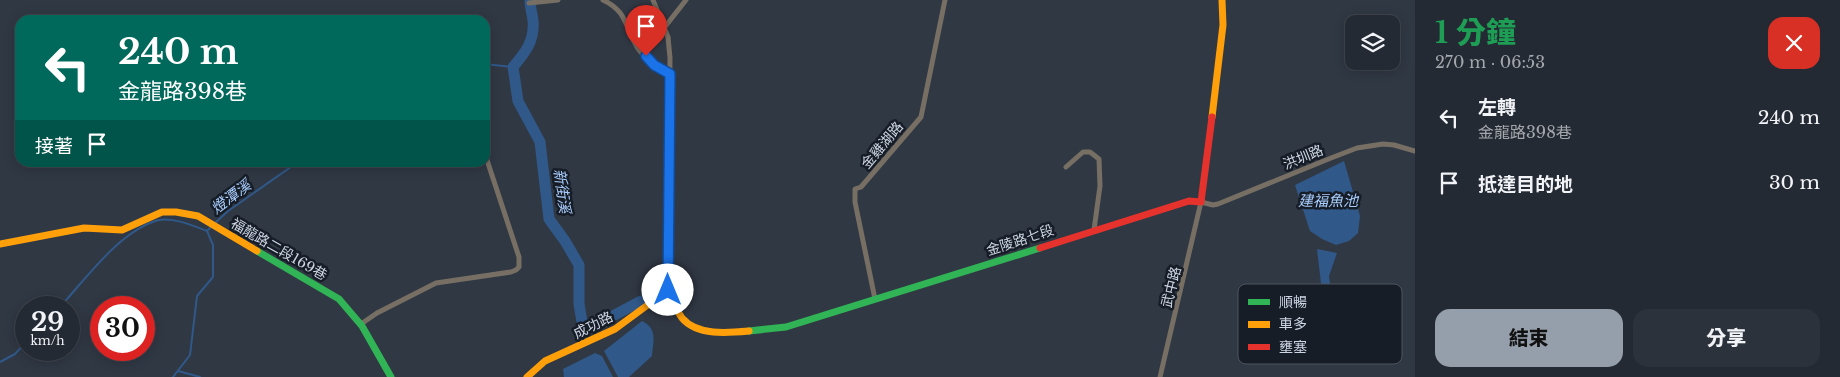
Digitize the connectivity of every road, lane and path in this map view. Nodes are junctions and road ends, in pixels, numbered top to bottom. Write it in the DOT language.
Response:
graph roads {
  1 [pos="558,0"];
  2 [pos="603,0"];
  3 [pos="653,0"];
  4 [pos="686,0"];
  5 [pos="945,0"];
  6 [pos="1222,0"];
  7 [pos="529,3"];
  8 [pos="664,28"];
  9 [pos="670,74"];
  10 [pos="1415,151"];
  11 [pos="489,167"];
  12 [pos="1066,167"];
  13 [pos="1202,202"];
  14 [pos="1094,230"];
  15 [pos="0,244"];
  16 [pos="668,290"];
  17 [pos="875,299"];
  18 [pos="361,324"];
  19 [pos="391,377"];
  20 [pos="526,377"];
  21 [pos="1160,377"];
  1 -- 7 [label="street"];
  2 -- 9 [label="street"];
  3 -- 8 [label="street"];
  4 -- 8 [label="street"];
  5 -- 17 [label="street, 金雞湖路"];
  6 -- 13 [label="street"];
  8 -- 9 [label="street"];
  9 -- 16 [label="street"];
  10 -- 13 [label="street, 洪圳路"];
  11 -- 18 [label="street"];
  12 -- 14 [label="street"];
  13 -- 14 [label="street, 金陵路七段"];
  13 -- 21 [label="street, 武中路"];
  14 -- 17 [label="street, 金陵路七段"];
  15 -- 18 [label="street, 福龍路二段169巷"];
  16 -- 17 [label="street, 金陵路七段"];
  16 -- 20 [label="street, 成功路"];
  18 -- 19 [label="street, 福龍路二段169巷"];
}
